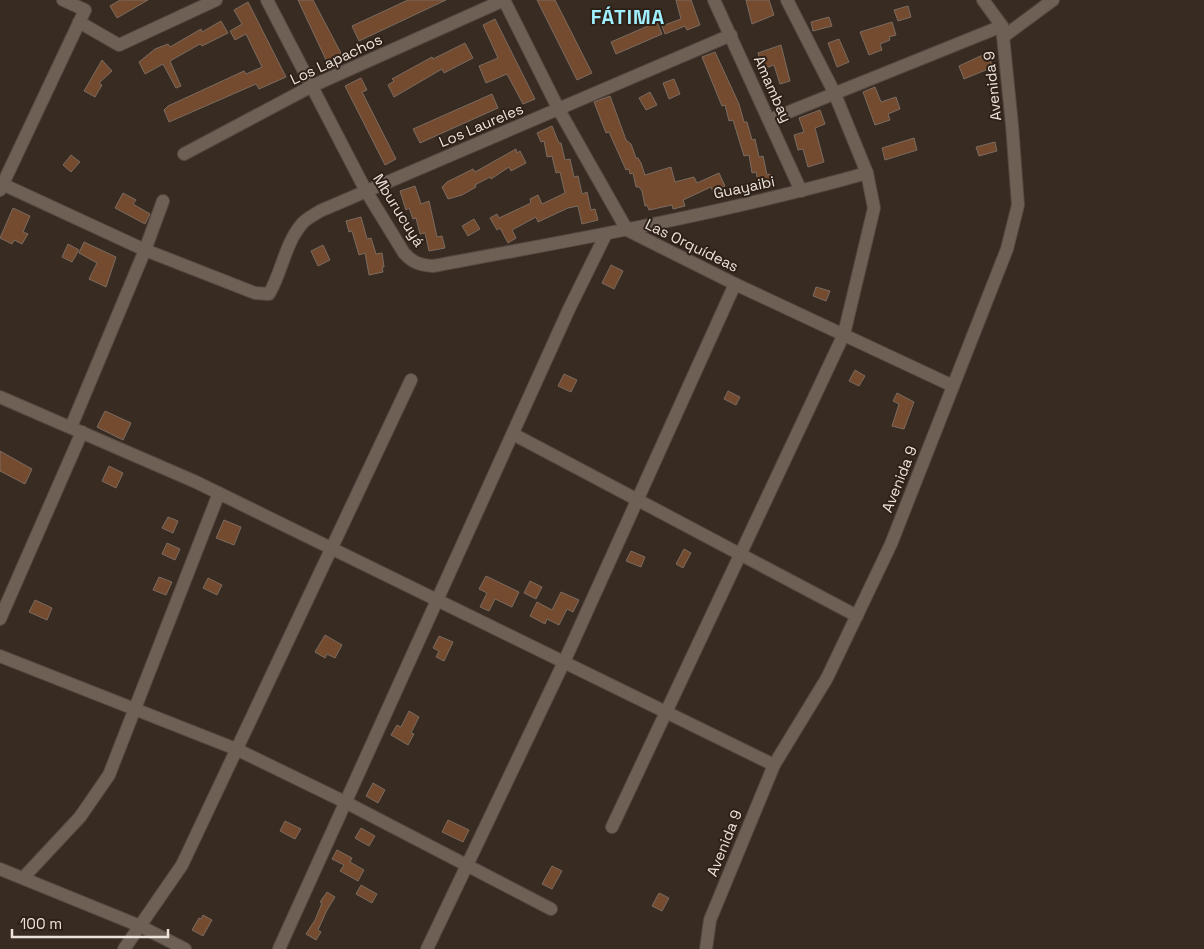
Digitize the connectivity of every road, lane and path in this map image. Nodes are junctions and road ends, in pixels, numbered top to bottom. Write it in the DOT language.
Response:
graph roads {
  1 [pos="63,0"];
  2 [pos="216,0"];
  3 [pos="267,0"];
  4 [pos="504,0"];
  5 [pos="714,0"];
  6 [pos="787,0"];
  7 [pos="983,0"];
  8 [pos="1053,0"];
  9 [pos="79,22"];
  10 [pos="1002,31"];
  11 [pos="731,36"];
  12 [pos="312,86"];
  13 [pos="834,92"];
  14 [pos="558,110"];
  15 [pos="769,120"];
  16 [pos="184,154"];
  17 [pos="867,173"];
  18 [pos="1,185"];
  19 [pos="366,191"];
  20 [pos="802,191"];
  21 [pos="163,201"];
  22 [pos="627,230"];
  23 [pos="606,234"];
  24 [pos="145,250"];
  25 [pos="735,284"];
  26 [pos="844,334"];
  27 [pos="411,380"];
  28 [pos="953,386"];
  29 [pos="0,396"];
  30 [pos="76,430"];
  31 [pos="513,434"];
  32 [pos="219,493"];
  33 [pos="637,500"];
  34 [pos="332,548"];
  35 [pos="740,554"];
  36 [pos="438,600"];
  37 [pos="856,616"];
  38 [pos="0,619"];
  39 [pos="0,656"];
  40 [pos="564,662"];
  41 [pos="134,709"];
  42 [pos="666,712"];
  43 [pos="236,749"];
  44 [pos="774,764"];
  45 [pos="346,803"];
  46 [pos="612,827"];
  47 [pos="467,866"];
  48 [pos="0,869"];
  49 [pos="23,878"];
  50 [pos="551,909"];
  51 [pos="140,926"];
  52 [pos="124,949"];
  53 [pos="185,949"];
  54 [pos="279,949"];
  55 [pos="427,949"];
  56 [pos="706,949"];
  1 -- 9 [label="street"];
  2 -- 9 [label="street"];
  3 -- 12 [label="street, Mburucuyá"];
  4 -- 12 [label="street, Los Lapachos"];
  4 -- 14 [label="street, Las Orquídeas"];
  5 -- 11 [label="street, Amambay"];
  6 -- 13 [label="street"];
  7 -- 10 [label="street"];
  8 -- 10 [label="street"];
  9 -- 18 [label="street"];
  10 -- 13 [label="street"];
  10 -- 28 [label="street, Avenida 9"];
  11 -- 14 [label="street, Los Laureles"];
  11 -- 15 [label="street, Amambay"];
  12 -- 16 [label="street, Los Lapachos"];
  12 -- 19 [label="street, Mburucuyá"];
  13 -- 15 [label="street"];
  13 -- 17 [label="street"];
  14 -- 19 [label="street, Los Laureles"];
  14 -- 22 [label="street, Las Orquídeas"];
  15 -- 20 [label="street, Amambay"];
  17 -- 20 [label="street, Guayaibi"];
  17 -- 26 [label="street"];
  18 -- 24 [label="street"];
  19 -- 23 [label="street, Mburucuyá"];
  19 -- 24 [label="street, Los Laureles"];
  20 -- 22 [label="street, Guayaibi"];
  21 -- 24 [label="street"];
  22 -- 23 [label="street, Mburucuyá"];
  22 -- 25 [label="street, Las Orquídeas"];
  23 -- 31 [label="street"];
  24 -- 30 [label="street"];
  25 -- 26 [label="street, Las Orquídeas"];
  25 -- 33 [label="street"];
  26 -- 28 [label="street, Las Orquídeas"];
  26 -- 35 [label="street"];
  27 -- 34 [label="street"];
  28 -- 37 [label="street, Avenida 9"];
  29 -- 30 [label="street"];
  30 -- 32 [label="street"];
  30 -- 38 [label="street"];
  31 -- 33 [label="street"];
  31 -- 36 [label="street"];
  32 -- 34 [label="street"];
  32 -- 41 [label="street"];
  33 -- 35 [label="street"];
  33 -- 40 [label="street"];
  34 -- 36 [label="street"];
  34 -- 43 [label="street"];
  35 -- 37 [label="street"];
  35 -- 42 [label="street"];
  36 -- 40 [label="street"];
  36 -- 45 [label="street"];
  37 -- 44 [label="street, Avenida 9"];
  39 -- 41 [label="street"];
  40 -- 42 [label="street"];
  40 -- 47 [label="street"];
  41 -- 43 [label="street"];
  41 -- 49 [label="street"];
  42 -- 44 [label="street"];
  42 -- 46 [label="street"];
  43 -- 45 [label="street"];
  43 -- 51 [label="street"];
  44 -- 56 [label="street, Avenida 9"];
  45 -- 47 [label="street"];
  45 -- 54 [label="street"];
  47 -- 50 [label="street"];
  47 -- 55 [label="street"];
  48 -- 49 [label="street"];
  49 -- 51 [label="street"];
  51 -- 52 [label="street"];
  51 -- 53 [label="street"];
}
